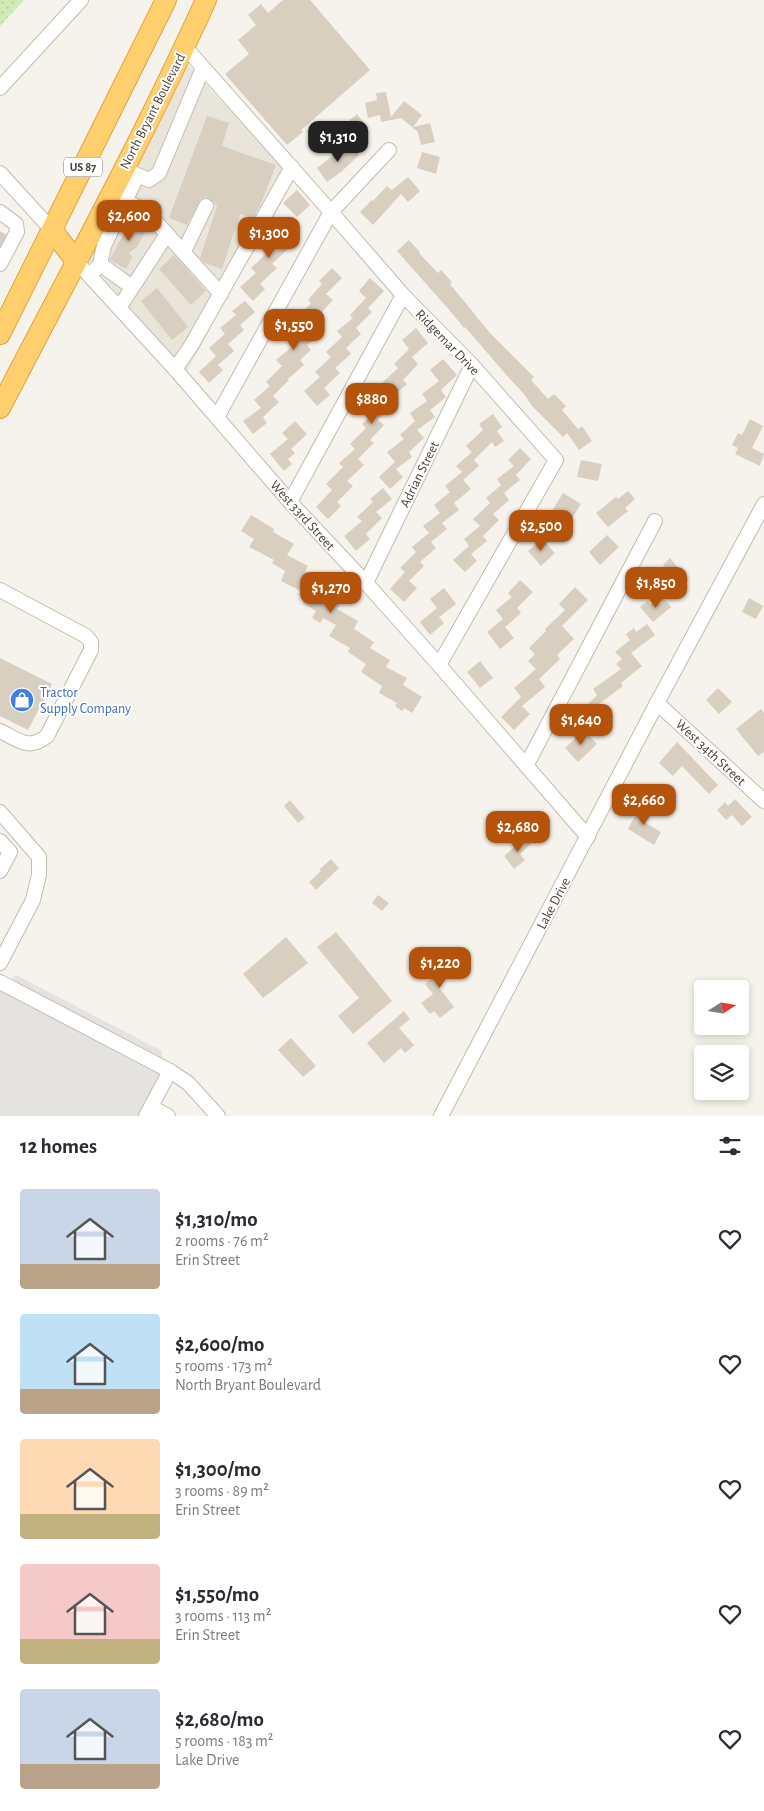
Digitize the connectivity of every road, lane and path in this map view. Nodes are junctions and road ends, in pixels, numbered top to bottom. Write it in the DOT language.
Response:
graph roads {
  1 [pos="82,0"];
  2 [pos="166,0"];
  3 [pos="206,0"];
  4 [pos="184,47"];
  5 [pos="203,68"];
  6 [pos="0,88"];
  7 [pos="389,150"];
  8 [pos="292,167"];
  9 [pos="0,173"];
  10 [pos="130,173"];
  11 [pos="118,197"];
  12 [pos="25,200"];
  13 [pos="206,206"];
  14 [pos="332,212"];
  15 [pos="6,220"];
  16 [pos="52,230"];
  17 [pos="167,234"];
  18 [pos="96,242"];
  19 [pos="184,251"];
  20 [pos="76,261"];
  21 [pos="0,263"];
  22 [pos="100,264"];
  23 [pos="90,276"];
  24 [pos="132,287"];
  25 [pos="221,294"];
  26 [pos="403,295"];
  27 [pos="119,308"];
  28 [pos="0,334"];
  29 [pos="472,365"];
  30 [pos="175,369"];
  31 [pos="0,408"];
  32 [pos="217,418"];
  33 [pos="290,502"];
  34 [pos="764,504"];
  35 [pos="655,521"];
  36 [pos="366,583"];
  37 [pos="0,590"];
  38 [pos="439,665"];
  39 [pos="657,703"];
  40 [pos="0,731"];
  41 [pos="526,766"];
  42 [pos="764,801"];
  43 [pos="0,812"];
  44 [pos="588,837"];
  45 [pos="0,841"];
  46 [pos="0,871"];
  47 [pos="0,963"];
  48 [pos="0,982"];
  49 [pos="170,1071"];
  50 [pos="149,1112"];
  51 [pos="168,1116"];
  52 [pos="218,1116"];
  53 [pos="441,1116"];
  1 -- 6 [label="street"];
  2 -- 16 [label="highway, US 87"];
  3 -- 4 [label="highway, North Bryant Boulevard / US 87"];
  4 -- 5 [label="street, Ridgemar Drive"];
  4 -- 10 [label="highway, North Bryant Boulevard / US 87"];
  5 -- 8 [label="street, Ridgemar Drive"];
  5 -- 10 [label="street"];
  7 -- 14 [label="street"];
  8 -- 14 [label="street, Ridgemar Drive"];
  8 -- 25 [label="street"];
  9 -- 12 [label="street"];
  10 -- 11 [label="highway, North Bryant Boulevard / US 87"];
  11 -- 17 [label="street"];
  11 -- 18 [label="highway, North Bryant Boulevard / US 87"];
  12 -- 15 [label="street"];
  12 -- 16 [label="street"];
  13 -- 19 [label="street"];
  14 -- 26 [label="street, Ridgemar Drive"];
  14 -- 32 [label="street"];
  15 -- 21 [label="street"];
  16 -- 20 [label="highway"];
  16 -- 28 [label="highway, US 87"];
  17 -- 19 [label="street"];
  17 -- 24 [label="street"];
  18 -- 20 [label="highway, North Bryant Boulevard / US 87"];
  18 -- 22 [label="street"];
  19 -- 25 [label="street"];
  20 -- 23 [label="street, West 33rd Street"];
  20 -- 31 [label="highway, North Bryant Boulevard / US 87"];
  22 -- 23 [label="street"];
  22 -- 24 [label="street"];
  23 -- 27 [label="street, West 33rd Street"];
  24 -- 27 [label="street"];
  25 -- 30 [label="street"];
  26 -- 29 [label="street, Ridgemar Drive"];
  26 -- 33 [label="street"];
  27 -- 30 [label="street, West 33rd Street"];
  29 -- 36 [label="street, Adrian Street"];
  29 -- 38 [label="street, Ridgemar Drive"];
  30 -- 32 [label="street, West 33rd Street"];
  32 -- 33 [label="street, West 33rd Street"];
  33 -- 36 [label="street, West 33rd Street"];
  34 -- 39 [label="street, Lake Drive"];
  35 -- 41 [label="street"];
  36 -- 38 [label="street, West 33rd Street"];
  37 -- 40 [label="street"];
  38 -- 41 [label="street, West 33rd Street"];
  39 -- 42 [label="street, West 34th Street"];
  39 -- 44 [label="street, Lake Drive"];
  41 -- 44 [label="street, West 33rd Street"];
  43 -- 47 [label="street"];
  44 -- 53 [label="street, Lake Drive"];
  45 -- 46 [label="street"];
  48 -- 49 [label="street"];
  49 -- 50 [label="street"];
  49 -- 52 [label="street"];
  50 -- 51 [label="street"];
}
